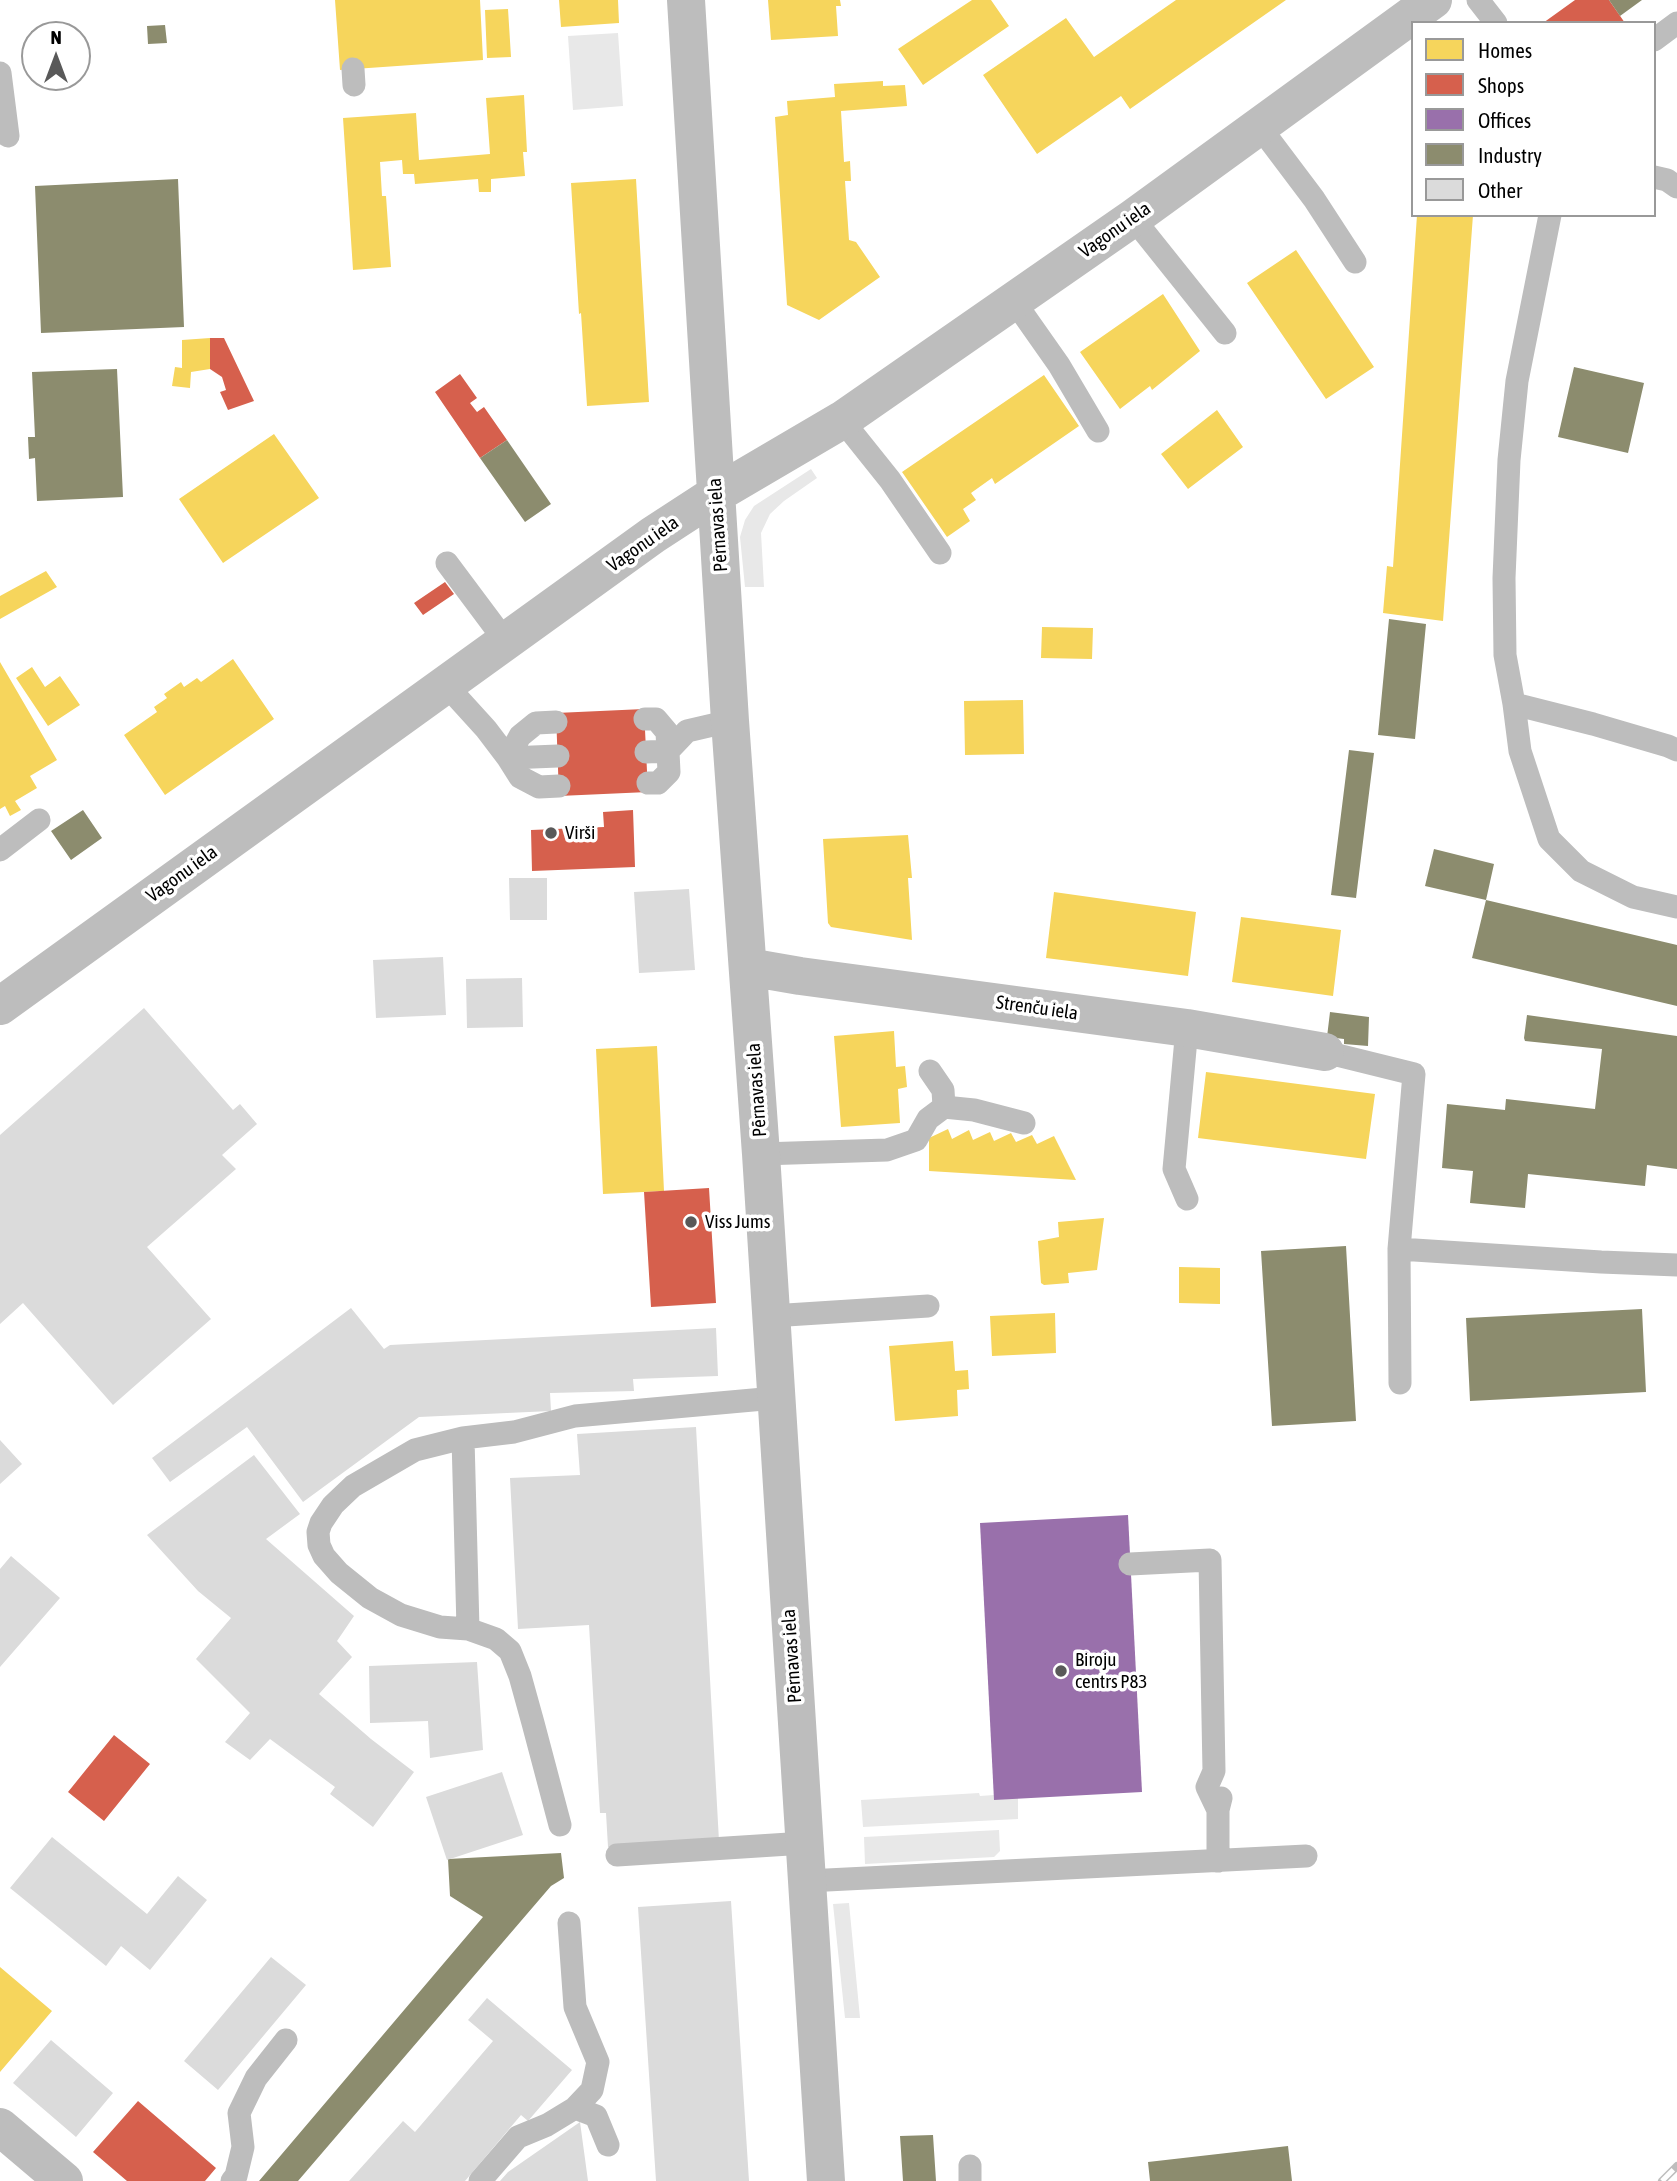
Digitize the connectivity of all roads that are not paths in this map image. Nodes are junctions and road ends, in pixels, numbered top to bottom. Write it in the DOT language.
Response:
graph roads {
  1 [pos="686,0"];
  2 [pos="1433,0"];
  3 [pos="1478,0"];
  4 [pos="1494,21"];
  5 [pos="1677,23"];
  6 [pos="1656,39"];
  7 [pos="0,73"];
  8 [pos="1259,126"];
  9 [pos="8,136"];
  10 [pos="1656,177"];
  11 [pos="1677,187"];
  12 [pos="1550,217"];
  13 [pos="1132,218"];
  14 [pos="1355,262"];
  15 [pos="1014,301"];
  16 [pos="1225,333"];
  17 [pos="842,421"];
  18 [pos="1098,431"];
  19 [pos="716,494"];
  20 [pos="940,553"];
  21 [pos="447,563"];
  22 [pos="506,642"];
  23 [pos="446,685"];
  24 [pos="1514,704"];
  25 [pos="645,719"];
  26 [pos="730,720"];
  27 [pos="556,722"];
  28 [pos="1677,750"];
  29 [pos="657,752"];
  30 [pos="558,756"];
  31 [pos="508,758"];
  32 [pos="648,783"];
  33 [pos="559,786"];
  34 [pos="39,820"];
  35 [pos="0,850"];
  36 [pos="1677,907"];
  37 [pos="748,967"];
  38 [pos="0,1006"];
  39 [pos="1187,1028"];
  40 [pos="1325,1052"];
  41 [pos="930,1071"];
  42 [pos="944,1107"];
  43 [pos="1024,1123"];
  44 [pos="761,1154"];
  45 [pos="1187,1199"];
  46 [pos="1399,1250"];
  47 [pos="1677,1265"];
  48 [pos="928,1306"];
  49 [pos="771,1315"];
  50 [pos="1400,1384"];
  51 [pos="775,1398"];
  52 [pos="463,1438"];
  53 [pos="1130,1564"];
  54 [pos="467,1629"];
  55 [pos="560,1825"];
  56 [pos="804,1843"];
  57 [pos="617,1855"];
  58 [pos="1306,1856"];
  59 [pos="1218,1861"];
  60 [pos="807,1881"];
  61 [pos="569,1923"];
  62 [pos="286,2040"];
  63 [pos="575,2108"];
  64 [pos="0,2127"];
  65 [pos="608,2145"];
  66 [pos="64,2181"];
  67 [pos="232,2181"];
  68 [pos="480,2181"];
  69 [pos="826,2181"];
  1 -- 19 [label="street, Pērnavas iela"];
  2 -- 8 [label="street, Vagonu iela"];
  3 -- 4 [label="lane"];
  5 -- 6 [label="lane"];
  7 -- 9 [label="lane"];
  8 -- 13 [label="street, Vagonu iela"];
  8 -- 14 [label="lane"];
  10 -- 11 [label="lane"];
  12 -- 24 [label="lane"];
  13 -- 15 [label="street, Vagonu iela"];
  13 -- 16 [label="lane"];
  15 -- 17 [label="street, Vagonu iela"];
  15 -- 18 [label="lane"];
  17 -- 19 [label="street, Vagonu iela"];
  17 -- 20 [label="lane"];
  19 -- 22 [label="street, Vagonu iela"];
  19 -- 26 [label="street, Pērnavas iela"];
  21 -- 22 [label="lane"];
  22 -- 23 [label="street, Vagonu iela"];
  23 -- 31 [label="lane"];
  23 -- 38 [label="street, Vagonu iela"];
  24 -- 28 [label="lane"];
  24 -- 36 [label="lane"];
  25 -- 29 [label="lane"];
  26 -- 29 [label="lane"];
  26 -- 37 [label="street, Pērnavas iela"];
  27 -- 31 [label="lane"];
  29 -- 32 [label="lane"];
  30 -- 31 [label="lane"];
  31 -- 33 [label="lane"];
  34 -- 35 [label="lane"];
  37 -- 39 [label="street, Strenču iela"];
  37 -- 44 [label="street, Pērnavas iela"];
  39 -- 40 [label="street, Strenču iela"];
  39 -- 45 [label="lane"];
  40 -- 46 [label="lane"];
  41 -- 42 [label="lane"];
  42 -- 43 [label="lane"];
  42 -- 44 [label="lane"];
  44 -- 49 [label="street, Pērnavas iela"];
  46 -- 47 [label="lane"];
  46 -- 50 [label="lane"];
  48 -- 49 [label="lane"];
  49 -- 51 [label="street, Pērnavas iela"];
  51 -- 52 [label="lane"];
  51 -- 56 [label="street, Pērnavas iela"];
  52 -- 54 [label="lane"];
  52 -- 54 [label="lane"];
  53 -- 59 [label="lane"];
  54 -- 55 [label="lane"];
  56 -- 57 [label="lane"];
  56 -- 60 [label="street, Pērnavas iela"];
  58 -- 59 [label="lane"];
  59 -- 60 [label="lane"];
  60 -- 69 [label="street, Pērnavas iela"];
  61 -- 63 [label="lane"];
  62 -- 67 [label="lane"];
  63 -- 65 [label="lane"];
  63 -- 68 [label="lane"];
  64 -- 66 [label="street"];
}
